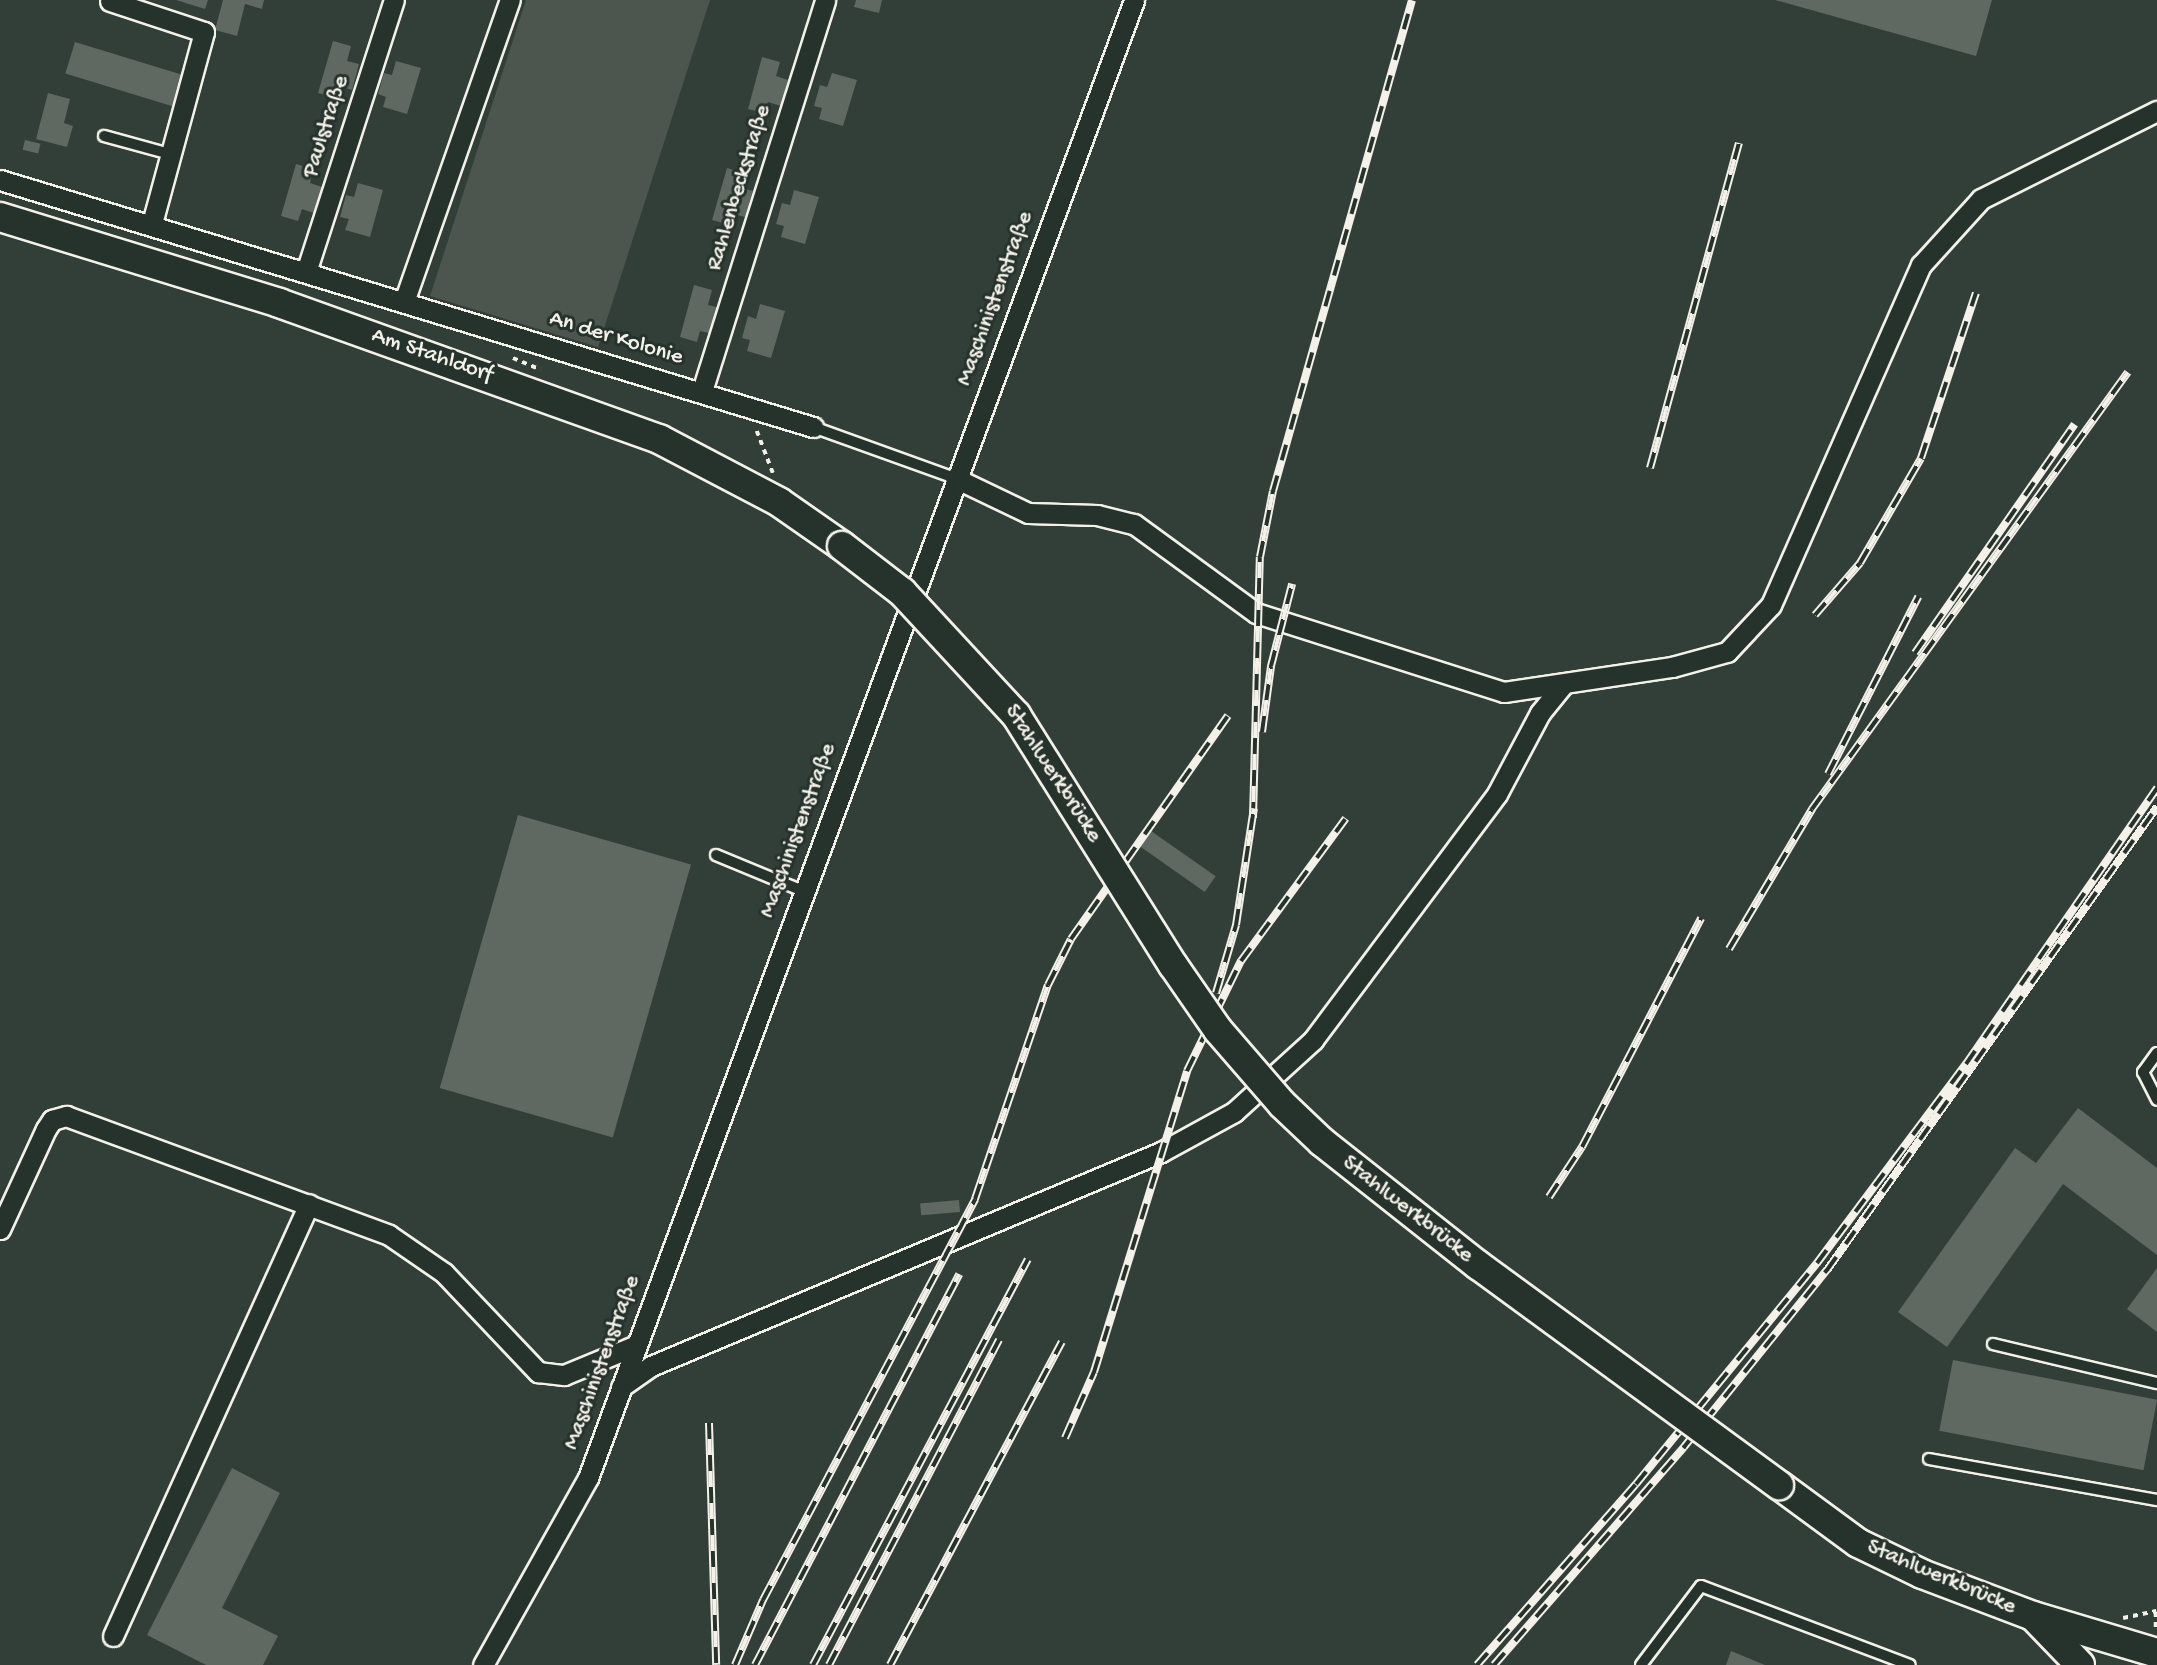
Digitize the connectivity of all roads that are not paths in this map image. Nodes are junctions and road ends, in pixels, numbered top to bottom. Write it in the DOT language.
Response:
graph roads {
  1 [pos="394,0"];
  2 [pos="510,0"];
  3 [pos="825,0"];
  4 [pos="1134,0"];
  5 [pos="110,1"];
  6 [pos="2157,111"];
  7 [pos="104,135"];
  8 [pos="170,155"];
  9 [pos="0,180"];
  10 [pos="0,218"];
  11 [pos="152,224"];
  12 [pos="307,269"];
  13 [pos="405,299"];
  14 [pos="702,391"];
  15 [pos="813,427"];
  16 [pos="955,478"];
  17 [pos="842,546"];
  18 [pos="1564,683"];
  19 [pos="716,855"];
  20 [pos="803,891"];
  21 [pos="2157,1053"];
  22 [pos="2157,1100"];
  23 [pos="309,1204"];
  24 [pos="0,1229"];
  25 [pos="1993,1344"];
  26 [pos="634,1346"];
  27 [pos="2157,1383"];
  28 [pos="621,1387"];
  29 [pos="1929,1459"];
  30 [pos="2157,1500"];
  31 [pos="2033,1616"];
  32 [pos="113,1636"];
  33 [pos="2157,1653"];
  34 [pos="482,1665"];
  35 [pos="1641,1665"];
  36 [pos="1910,1665"];
  37 [pos="2080,1665"];
  1 -- 12 [label="street, Paulstraße"];
  2 -- 13 [label="street"];
  3 -- 14 [label="street, Rahlenbeckstraße"];
  4 -- 16 [label="street, Maschinistenstraße"];
  5 -- 8 [label="street"];
  6 -- 18 [label="street"];
  7 -- 8 [label="lane"];
  8 -- 11 [label="street"];
  9 -- 11 [label="street, An der Kolonie"];
  10 -- 17 [label="main road, Am Stahldorf"];
  11 -- 12 [label="street, An der Kolonie"];
  12 -- 13 [label="street, An der Kolonie"];
  13 -- 14 [label="street, An der Kolonie"];
  14 -- 15 [label="street, An der Kolonie"];
  15 -- 16 [label="lane"];
  16 -- 18 [label="street"];
  16 -- 20 [label="street, Maschinistenstraße"];
  17 -- 31 [label="main road, Stahlwerkbrücke, bridge"];
  18 -- 28 [label="street"];
  19 -- 20 [label="lane"];
  20 -- 26 [label="street, Maschinistenstraße"];
  21 -- 22 [label="lane"];
  23 -- 24 [label="street"];
  23 -- 26 [label="street"];
  23 -- 32 [label="street"];
  25 -- 27 [label="lane"];
  26 -- 28 [label="street, Maschinistenstraße"];
  28 -- 34 [label="street, Maschinistenstraße"];
  29 -- 30 [label="lane"];
  31 -- 33 [label="main road, Stahlwerkbrücke"];
  31 -- 37 [label="main road"];
  35 -- 36 [label="lane"];
}
